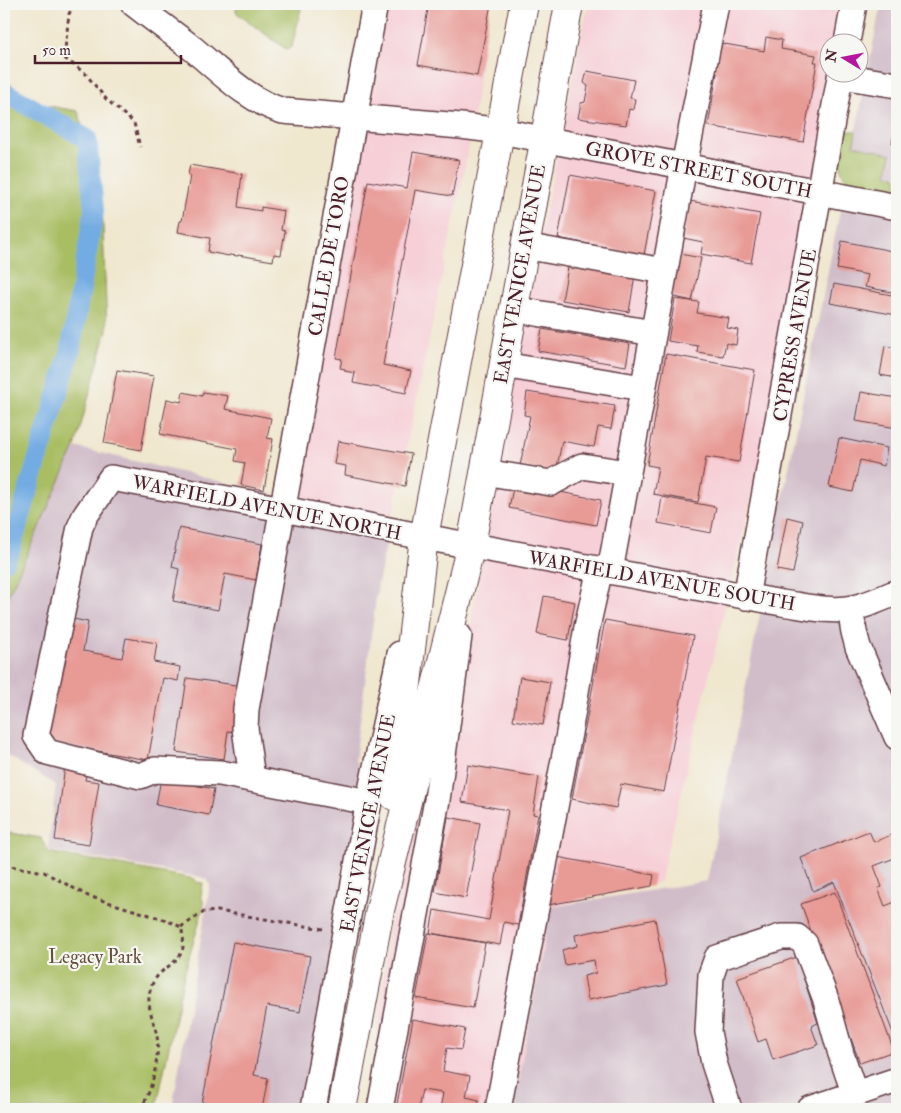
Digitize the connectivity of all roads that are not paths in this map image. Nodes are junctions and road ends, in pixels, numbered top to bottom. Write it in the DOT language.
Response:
graph roads {
  1 [pos="134,4"];
  2 [pos="375,4"];
  3 [pos="524,4"];
  4 [pos="568,4"];
  5 [pos="716,4"];
  6 [pos="854,4"];
  7 [pos="849,32"];
  8 [pos="868,80"];
  9 [pos="840,82"];
  10 [pos="897,86"];
  11 [pos="354,117"];
  12 [pos="501,131"];
  13 [pos="543,139"];
  14 [pos="684,166"];
  15 [pos="820,192"];
  16 [pos="897,207"];
  17 [pos="524,246"];
  18 [pos="664,271"];
  19 [pos="513,309"];
  20 [pos="653,333"];
  21 [pos="503,365"];
  22 [pos="643,388"];
  23 [pos="484,472"];
  24 [pos="627,473"];
  25 [pos="283,509"];
  26 [pos="424,537"];
  27 [pos="471,545"];
  28 [pos="605,570"];
  29 [pos="897,592"];
  30 [pos="746,597"];
  31 [pos="850,609"];
  32 [pos="897,737"];
  33 [pos="252,778"];
  34 [pos="370,802"];
  35 [pos="380,910"];
  36 [pos="897,1080"];
  37 [pos="855,1094"];
  38 [pos="343,1106"];
  39 [pos="313,1109"];
  40 [pos="380,1109"];
  41 [pos="498,1109"];
  42 [pos="729,1109"];
  43 [pos="810,1109"];
  1 -- 11 [label="street, GROVE STREET SOUTH"];
  2 -- 11 [label="street, CALLE DE TORO"];
  3 -- 12 [label="main road, EAST VENICE AVENUE"];
  4 -- 13 [label="main road, EAST VENICE AVENUE"];
  5 -- 14 [label="street"];
  6 -- 7 [label="street"];
  8 -- 10 [label="street"];
  9 -- 15 [label="street, CYPRESS AVENUE"];
  11 -- 12 [label="street, GROVE STREET SOUTH"];
  11 -- 25 [label="street, CALLE DE TORO"];
  12 -- 13 [label="street, GROVE STREET SOUTH"];
  12 -- 26 [label="main road, EAST VENICE AVENUE"];
  13 -- 14 [label="street, GROVE STREET SOUTH"];
  13 -- 17 [label="main road, EAST VENICE AVENUE"];
  14 -- 15 [label="street, GROVE STREET SOUTH"];
  14 -- 18 [label="street"];
  15 -- 16 [label="street, GROVE STREET SOUTH"];
  15 -- 30 [label="street, CYPRESS AVENUE"];
  17 -- 18 [label="street"];
  17 -- 19 [label="main road, EAST VENICE AVENUE"];
  18 -- 20 [label="street"];
  19 -- 20 [label="street"];
  19 -- 21 [label="main road, EAST VENICE AVENUE"];
  20 -- 22 [label="street"];
  21 -- 22 [label="street"];
  21 -- 23 [label="main road, EAST VENICE AVENUE"];
  22 -- 24 [label="street"];
  23 -- 24 [label="street"];
  23 -- 27 [label="main road, EAST VENICE AVENUE"];
  24 -- 28 [label="street"];
  25 -- 26 [label="street, WARFIELD AVENUE NORTH"];
  25 -- 33 [label="street, CALLE DE TORO"];
  25 -- 33 [label="street, WARFIELD AVENUE NORTH"];
  26 -- 27 [label="street, WARFIELD AVENUE SOUTH"];
  26 -- 34 [label="street, EAST VENICE AVENUE"];
  26 -- 35 [label="main road, EAST VENICE AVENUE"];
  27 -- 28 [label="street, WARFIELD AVENUE SOUTH"];
  27 -- 35 [label="main road, EAST VENICE AVENUE"];
  27 -- 40 [label="street, EAST VENICE AVENUE"];
  28 -- 30 [label="street, WARFIELD AVENUE SOUTH"];
  28 -- 41 [label="street"];
  29 -- 31 [label="street, WARFIELD AVENUE SOUTH"];
  30 -- 31 [label="street, WARFIELD AVENUE SOUTH"];
  31 -- 32 [label="street"];
  33 -- 34 [label="street"];
  34 -- 39 [label="street, EAST VENICE AVENUE"];
  35 -- 38 [label="main road, EAST VENICE AVENUE"];
  36 -- 37 [label="street"];
  37 -- 42 [label="street"];
  37 -- 43 [label="street"];
}
